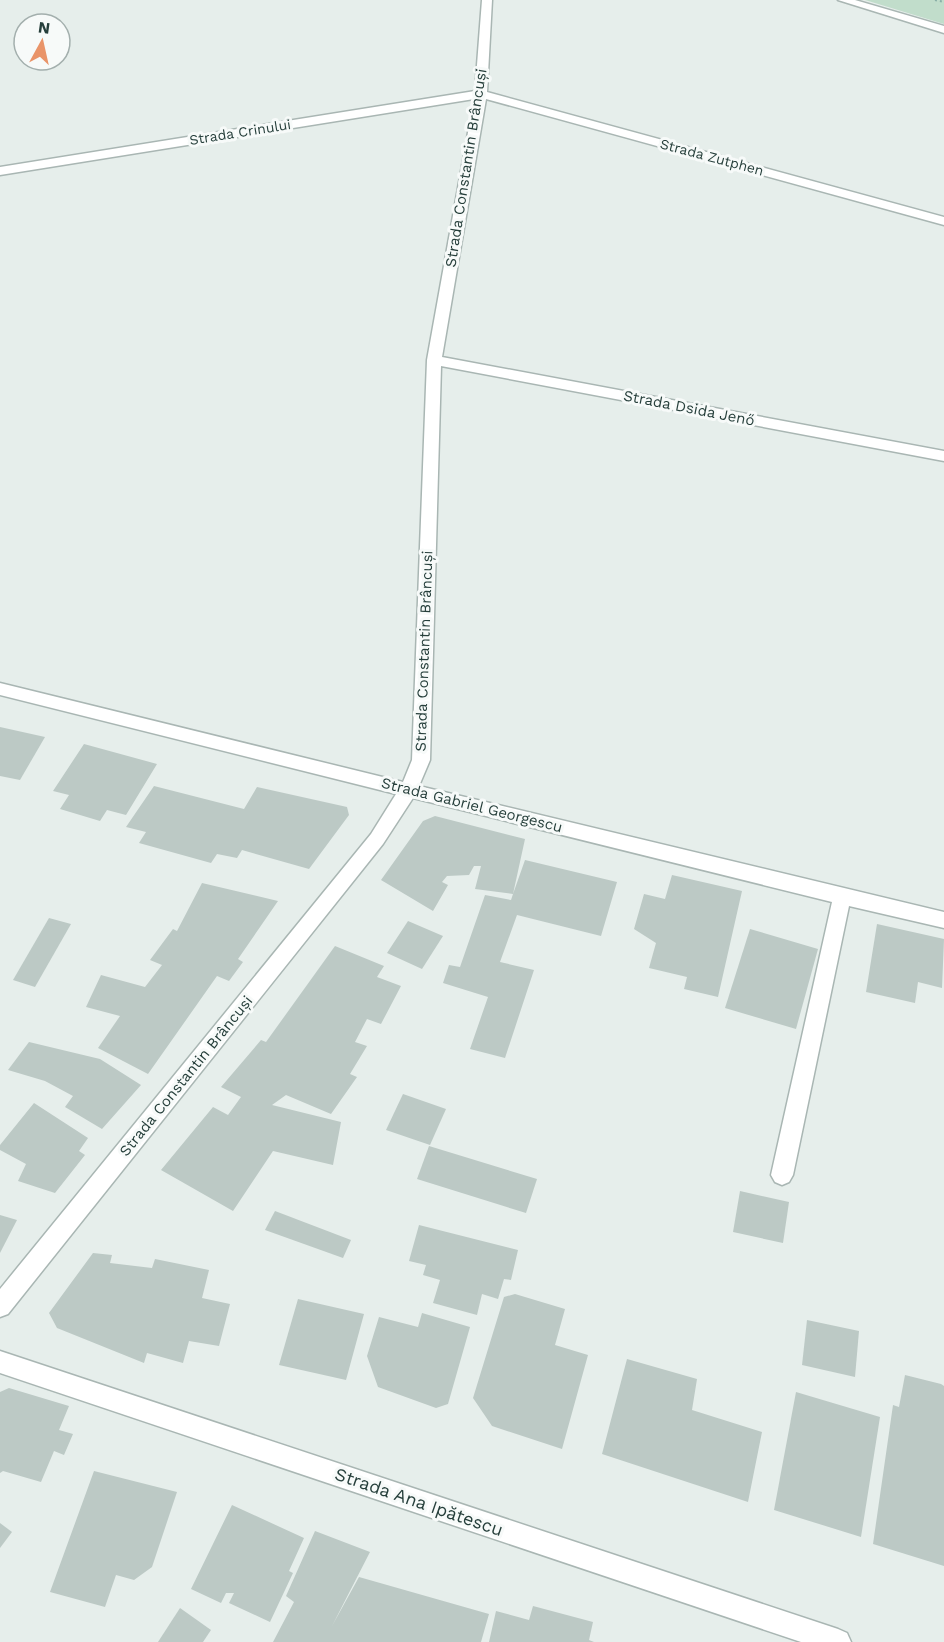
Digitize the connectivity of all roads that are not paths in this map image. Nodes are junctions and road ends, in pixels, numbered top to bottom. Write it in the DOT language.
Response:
graph roads {
  1 [pos="487,0"];
  2 [pos="843,0"];
  3 [pos="944,30"];
  4 [pos="481,94"];
  5 [pos="0,171"];
  6 [pos="944,221"];
  7 [pos="434,360"];
  8 [pos="944,456"];
  9 [pos="0,689"];
  10 [pos="409,789"];
  11 [pos="842,897"];
  12 [pos="944,920"];
  13 [pos="782,1175"];
  14 [pos="0,1306"];
  15 [pos="0,1362"];
  16 [pos="830,1641"];
  1 -- 4 [label="street, Strada Constantin Brâncuși"];
  2 -- 3 [label="street"];
  4 -- 5 [label="street, Strada Crinului"];
  4 -- 6 [label="street, Strada Zutphen"];
  4 -- 7 [label="street, Strada Constantin Brâncuși"];
  7 -- 8 [label="street, Strada Dsida Jenő"];
  7 -- 10 [label="street, Strada Constantin Brâncuși"];
  9 -- 10 [label="street, Strada Gabriel Georgescu"];
  10 -- 11 [label="street, Strada Gabriel Georgescu"];
  10 -- 14 [label="street, Strada Constantin Brâncuși"];
  11 -- 12 [label="street, Strada Gabriel Georgescu"];
  11 -- 13 [label="street"];
  15 -- 16 [label="street, Strada Ana Ipătescu"];
}
